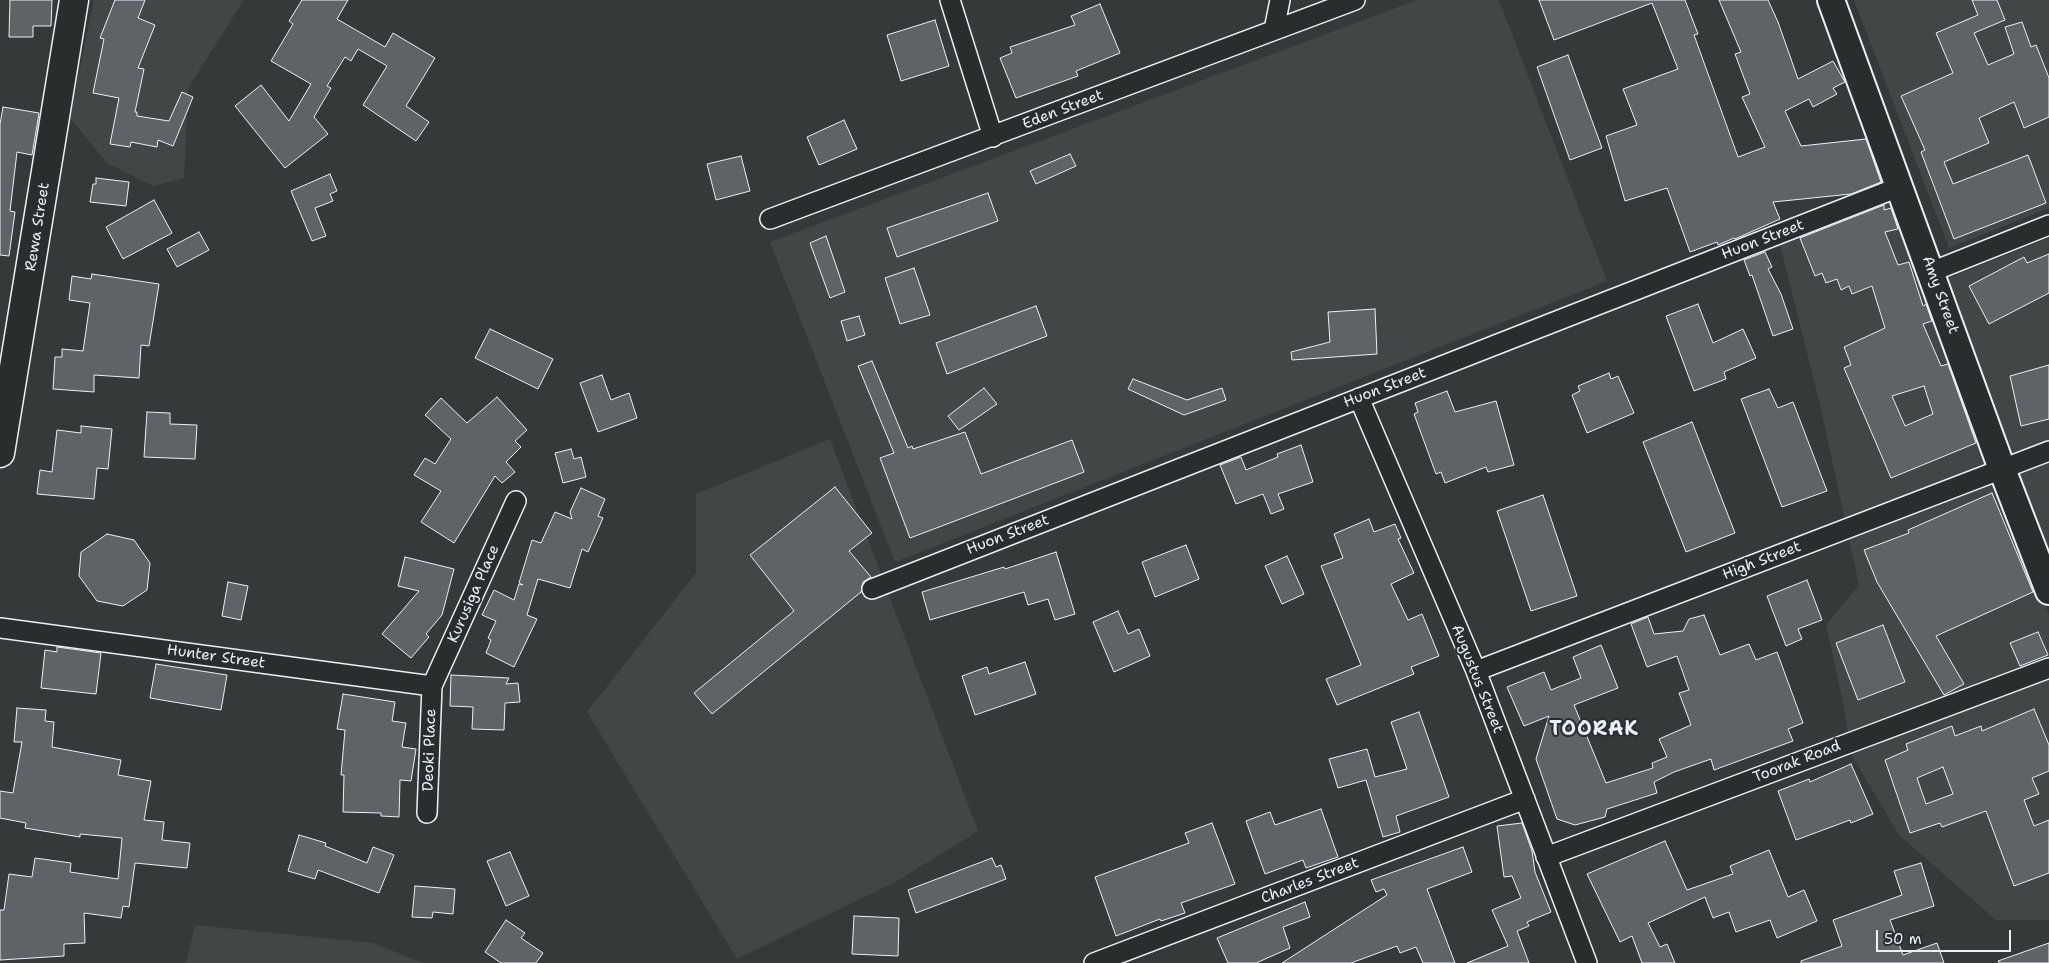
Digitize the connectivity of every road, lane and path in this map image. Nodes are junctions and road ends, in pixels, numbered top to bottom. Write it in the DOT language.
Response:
graph roads {
  1 [pos="74,0"];
  2 [pos="950,0"];
  3 [pos="1280,0"];
  4 [pos="1355,0"];
  5 [pos="1831,0"];
  6 [pos="1274,30"];
  7 [pos="993,137"];
  8 [pos="1899,187"];
  9 [pos="770,219"];
  10 [pos="2049,225"];
  11 [pos="1932,272"];
  12 [pos="1359,398"];
  13 [pos="2049,451"];
  14 [pos="0,453"];
  15 [pos="2002,469"];
  16 [pos="516,501"];
  17 [pos="872,589"];
  18 [pos="2049,591"];
  19 [pos="0,628"];
  20 [pos="2049,668"];
  21 [pos="1476,672"];
  22 [pos="432,686"];
  23 [pos="1525,799"];
  24 [pos="427,813"];
  25 [pos="1546,857"];
  26 [pos="1094,963"];
  27 [pos="1587,963"];
  1 -- 14 [label="main road, Rewa Street"];
  2 -- 7 [label="street"];
  3 -- 6 [label="street"];
  4 -- 6 [label="street, Eden Street"];
  5 -- 8 [label="main road, Amy Street"];
  6 -- 7 [label="street, Eden Street"];
  7 -- 9 [label="street, Eden Street"];
  8 -- 11 [label="main road, Amy Street"];
  8 -- 12 [label="street, Huon Street"];
  10 -- 11 [label="street"];
  11 -- 15 [label="main road, Amy Street"];
  12 -- 17 [label="street, Huon Street"];
  12 -- 21 [label="street, Augustus Street"];
  13 -- 15 [label="street, High Street"];
  15 -- 18 [label="main road, Amy Street"];
  15 -- 21 [label="street, High Street"];
  16 -- 22 [label="street, Kurusiga Place"];
  19 -- 22 [label="street, Hunter Street"];
  20 -- 25 [label="street, Toorak Road"];
  21 -- 23 [label="street, Augustus Street"];
  22 -- 24 [label="street, Deoki Place"];
  23 -- 25 [label="street, Augustus Street"];
  23 -- 26 [label="street, Charles Street"];
  25 -- 27 [label="street, Augustus Street"];
}
